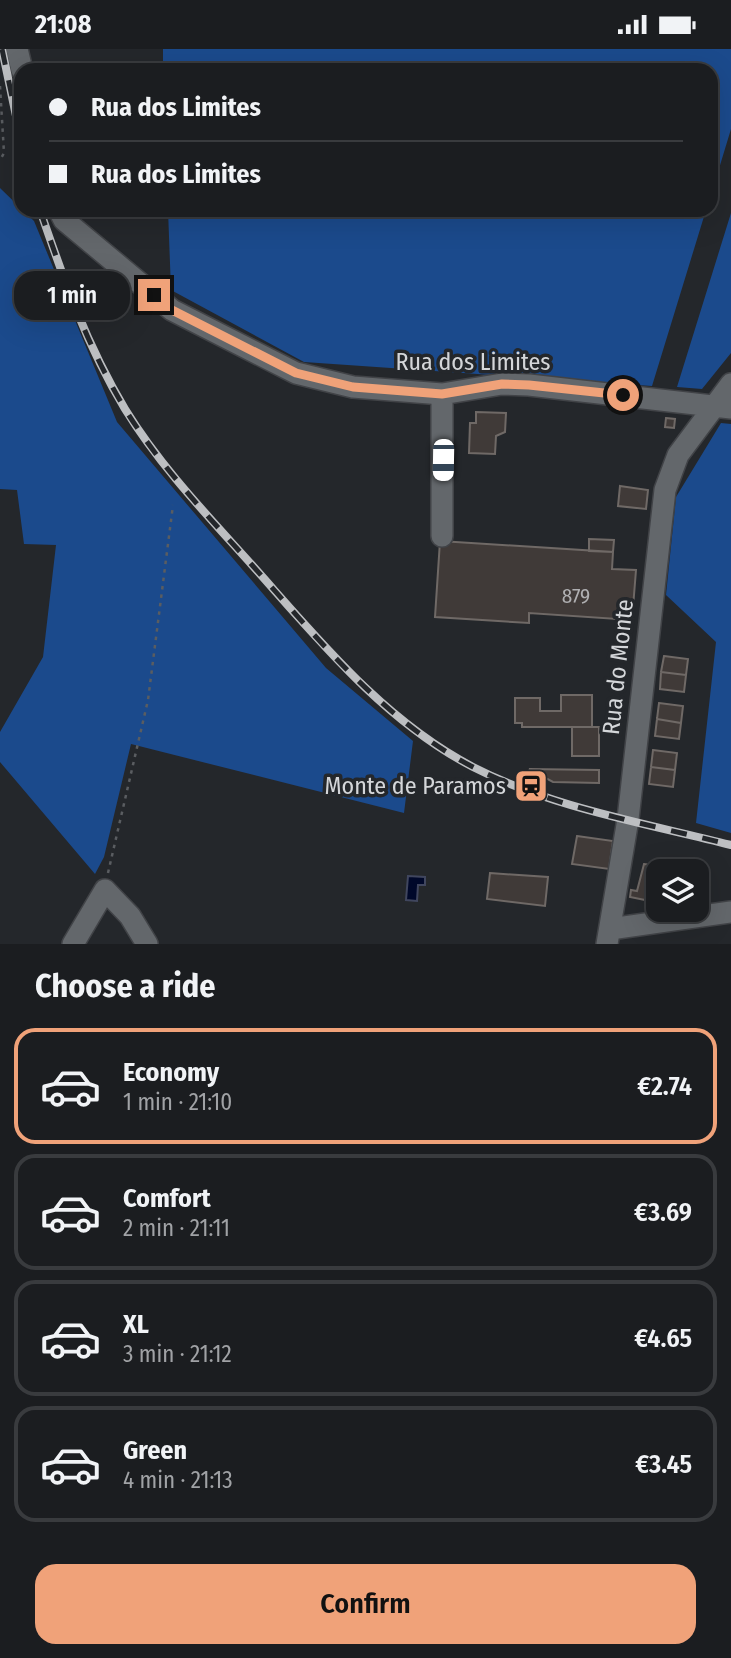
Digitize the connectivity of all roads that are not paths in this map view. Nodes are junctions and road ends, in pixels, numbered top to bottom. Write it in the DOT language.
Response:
graph roads {
  1 [pos="62,217"];
  2 [pos="731,384"];
  3 [pos="442,394"];
  4 [pos="722,408"];
  5 [pos="442,536"];
  6 [pos="731,912"];
  7 [pos="608,937"];
  8 [pos="73,944"];
  9 [pos="147,944"];
  1 -- 3 [label="street, Rua dos Limites"];
  2 -- 4 [label="street, Rua do Monte"];
  3 -- 4 [label="street, Rua dos Limites"];
  3 -- 5 [label="street"];
  4 -- 7 [label="street, Rua do Monte"];
  6 -- 7 [label="street"];
  8 -- 9 [label="street"];
}
